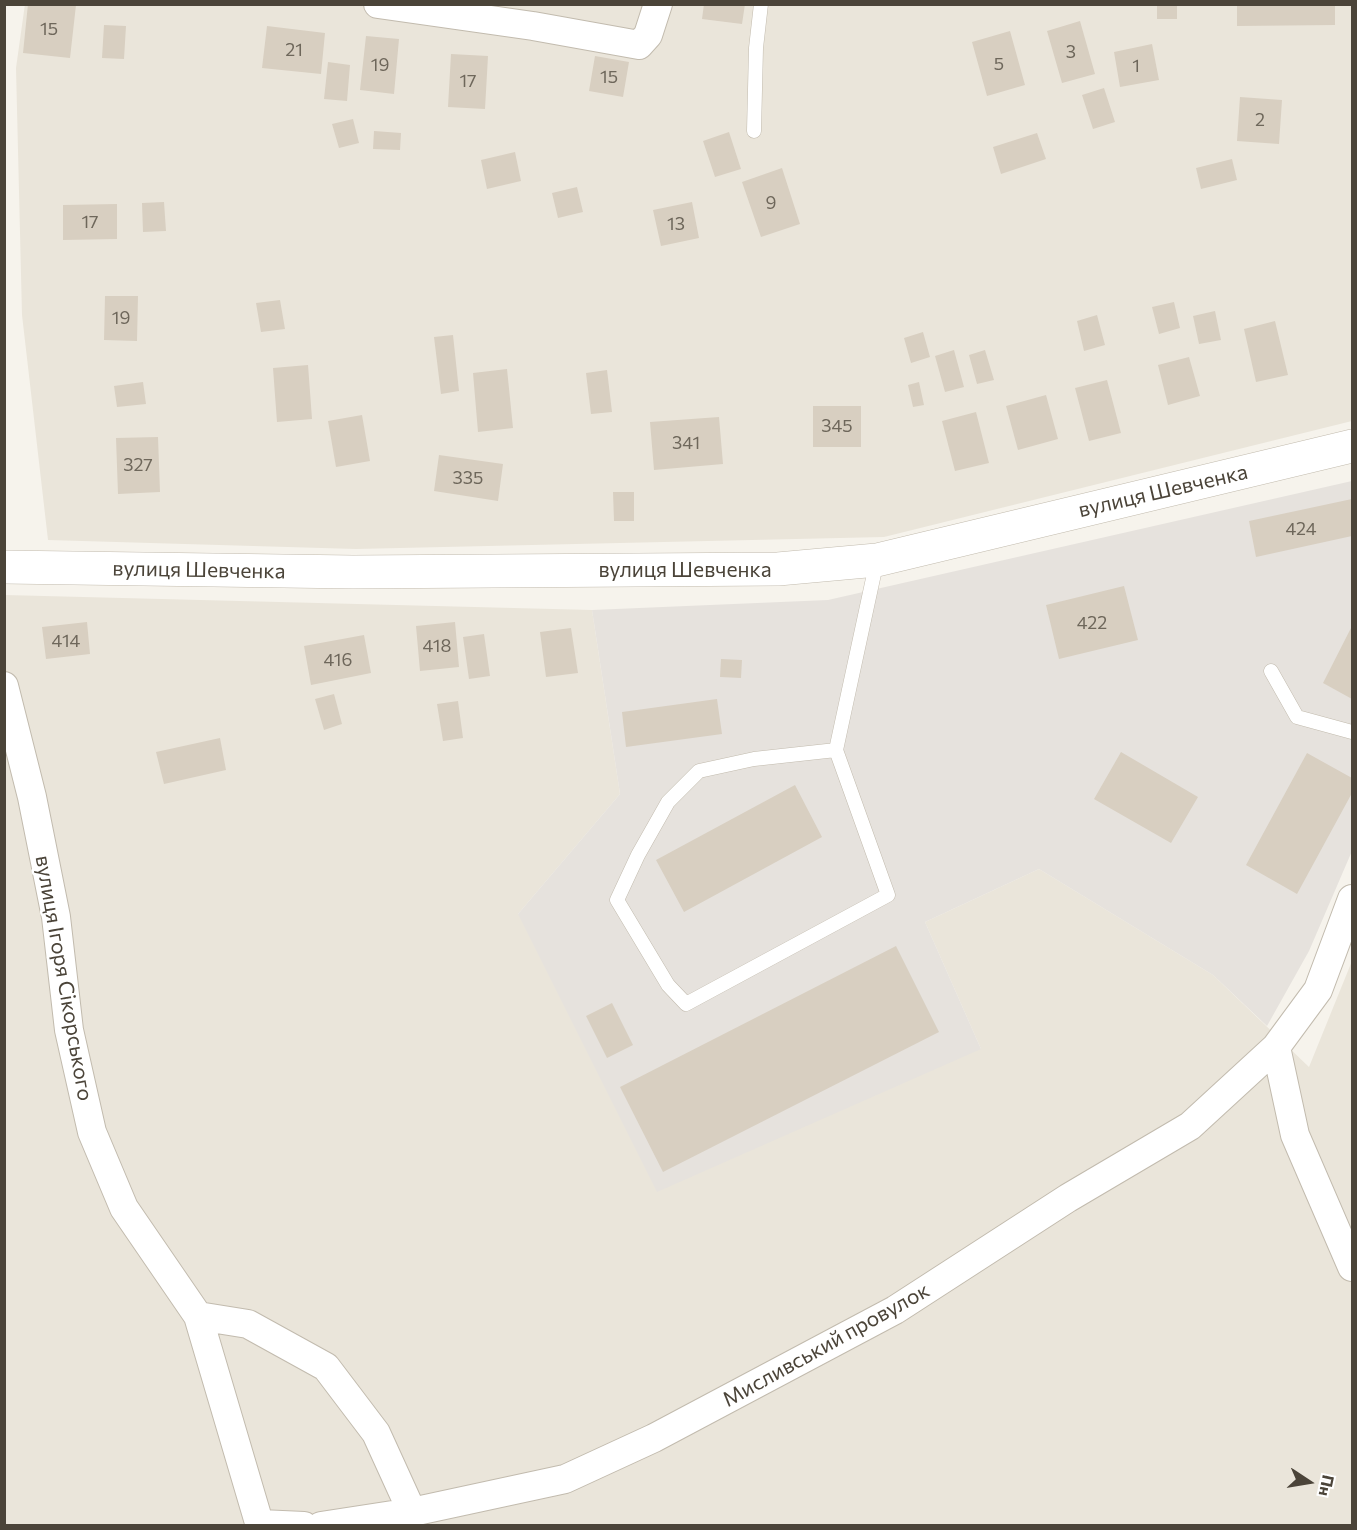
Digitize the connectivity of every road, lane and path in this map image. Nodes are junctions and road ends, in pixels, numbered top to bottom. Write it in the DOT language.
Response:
graph roads {
  1 [pos="378,4"];
  2 [pos="658,4"];
  3 [pos="761,4"];
  4 [pos="754,131"];
  5 [pos="1353,446"];
  6 [pos="877,560"];
  7 [pos="4,567"];
  8 [pos="1272,671"];
  9 [pos="4,686"];
  10 [pos="1353,732"];
  11 [pos="836,750"];
  12 [pos="1353,899"];
  13 [pos="1276,1047"];
  14 [pos="1353,1267"];
  15 [pos="198,1316"];
  16 [pos="412,1512"];
  17 [pos="260,1525"];
  18 [pos="304,1526"];
  19 [pos="321,1526"];
  1 -- 2 [label="street"];
  3 -- 4 [label="lane"];
  5 -- 6 [label="street, вулиця Шевченка"];
  6 -- 7 [label="street, вулиця Шевченка"];
  6 -- 11 [label="lane"];
  8 -- 10 [label="lane"];
  9 -- 15 [label="street, вулиця Ігоря Сікорського"];
  11 -- 11 [label="lane"];
  12 -- 13 [label="street, Мисливський провулок"];
  13 -- 14 [label="street"];
  13 -- 16 [label="street, Мисливський провулок"];
  15 -- 16 [label="street"];
  15 -- 17 [label="street, вулиця Ігоря Сікорського"];
  16 -- 19 [label="street, Мисливський провулок"];
  17 -- 18 [label="street"];
}
